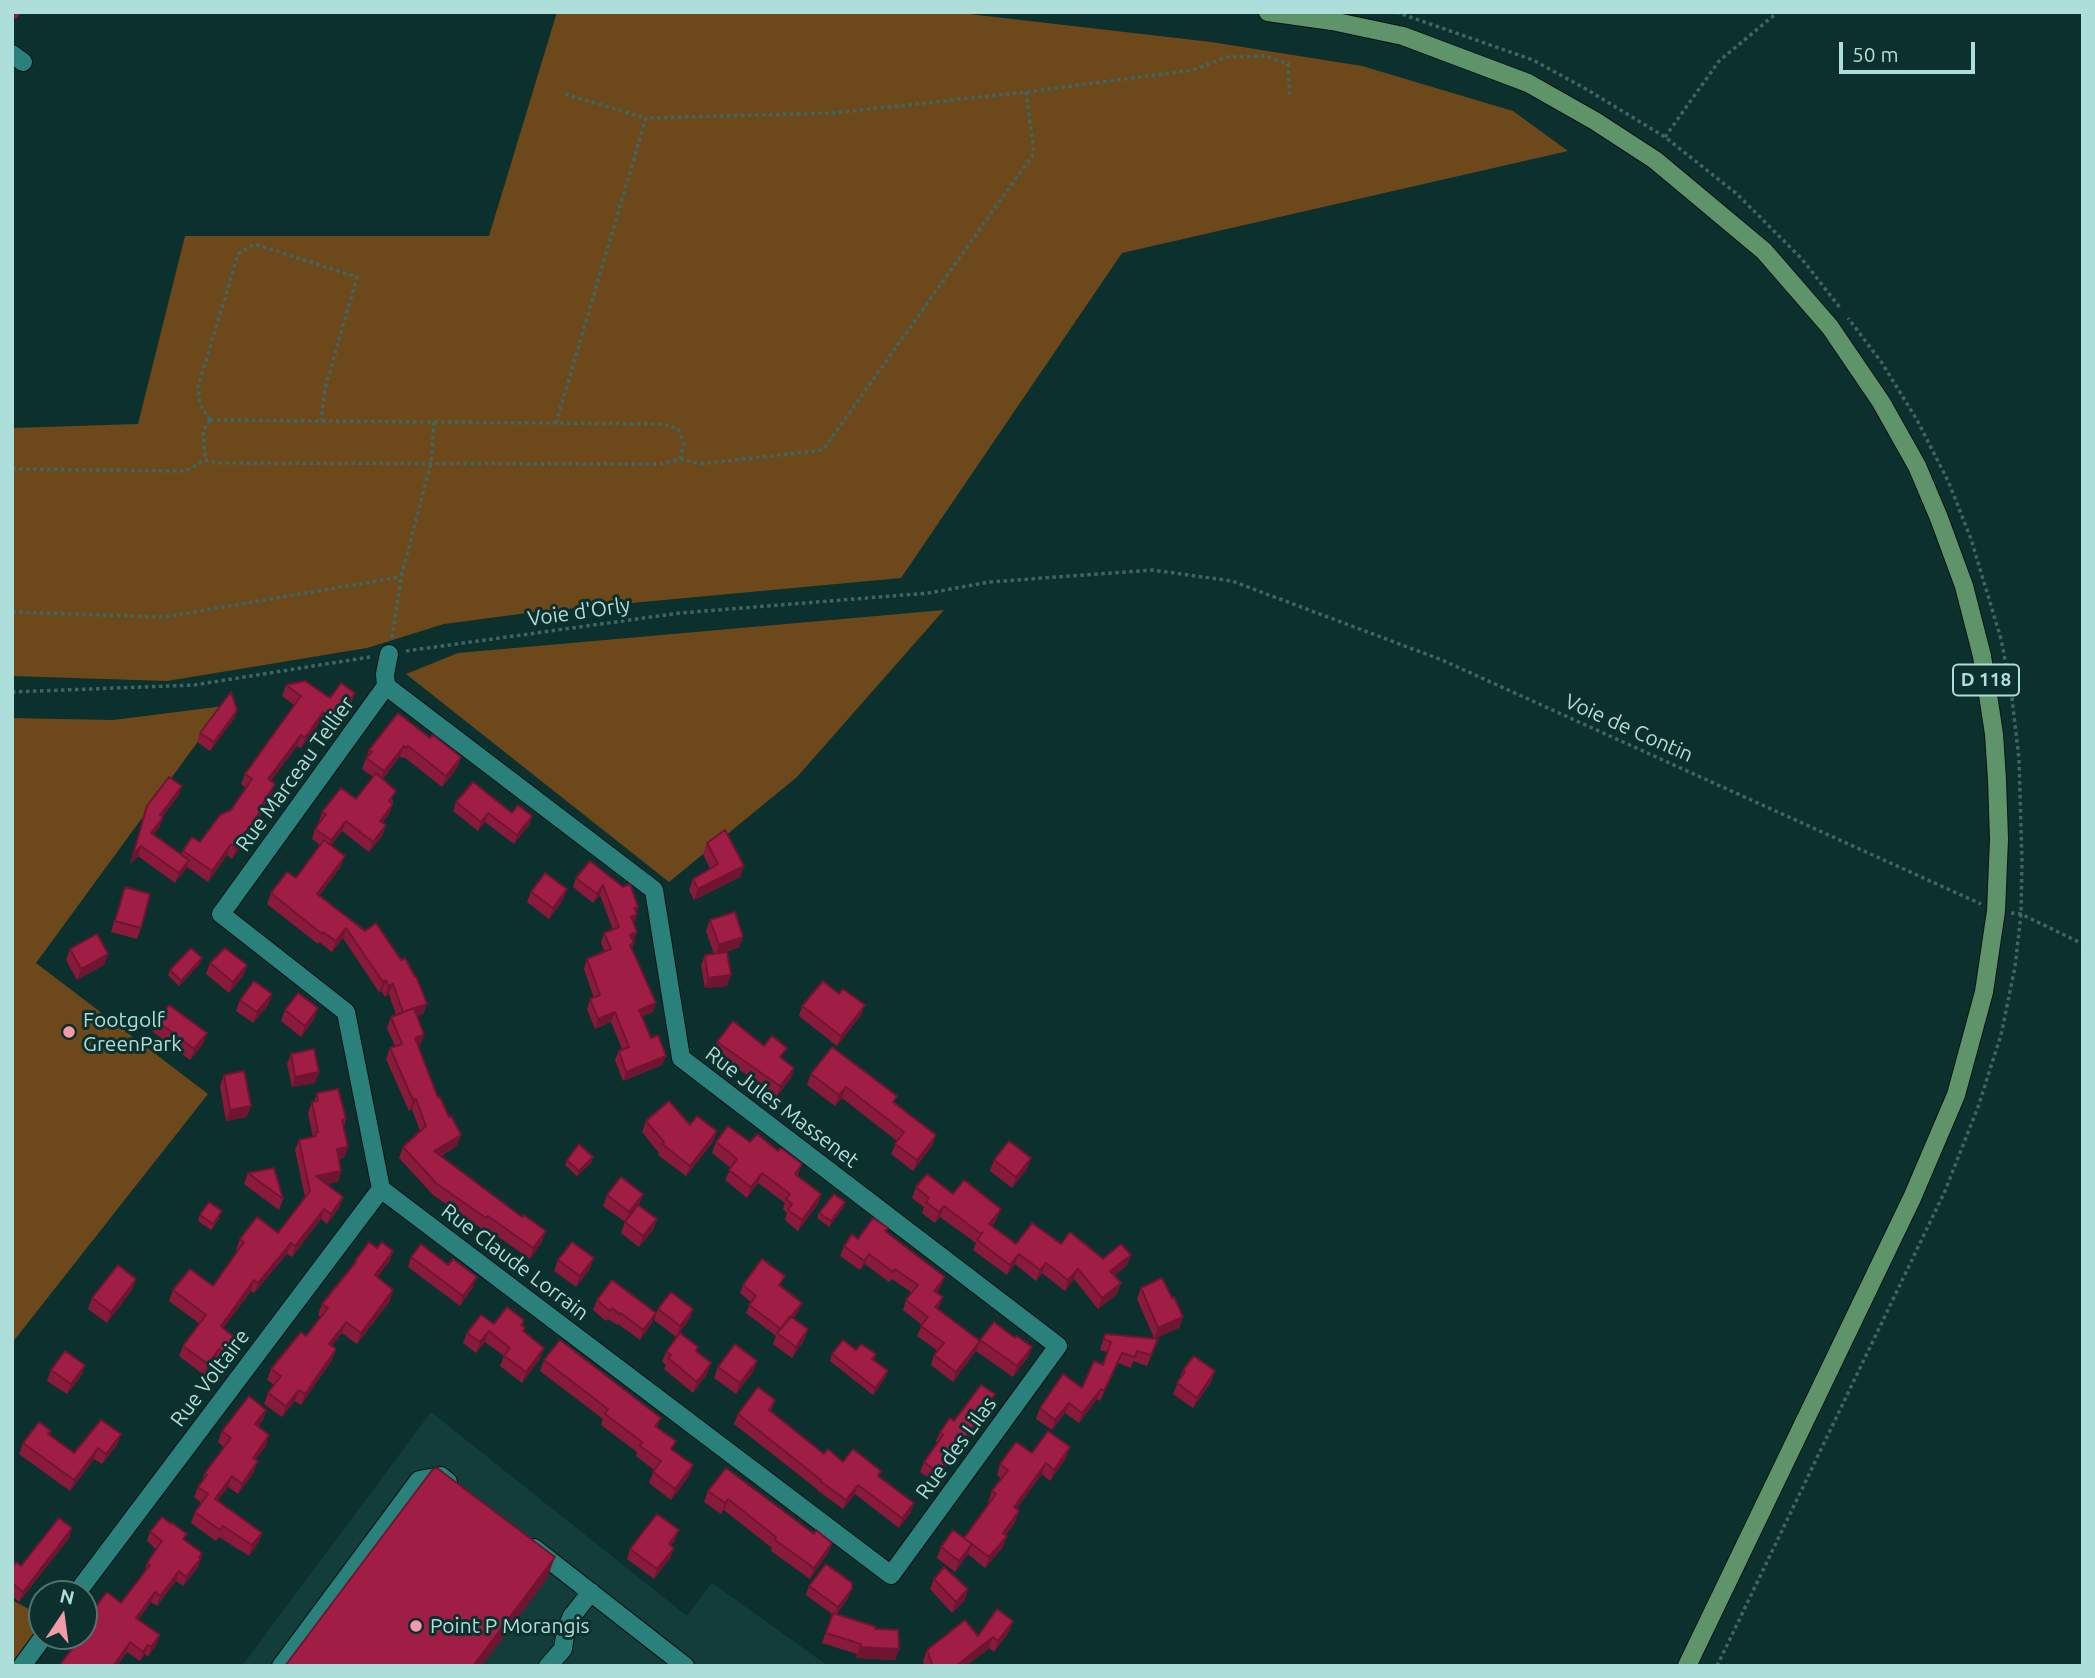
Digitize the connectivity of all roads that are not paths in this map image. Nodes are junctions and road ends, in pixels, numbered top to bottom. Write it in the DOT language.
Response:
graph roads {
  1 [pos="1268,12"];
  2 [pos="389,654"];
  3 [pos="386,686"];
  4 [pos="382,1189"];
  5 [pos="1058,1346"];
  6 [pos="462,1493"];
  7 [pos="516,1534"];
  8 [pos="891,1576"];
  9 [pos="87,1580"];
  10 [pos="591,1592"];
  11 [pos="34,1650"];
  12 [pos="22,1666"];
  13 [pos="281,1666"];
  14 [pos="548,1666"];
  15 [pos="685,1666"];
  16 [pos="1687,1666"];
  1 -- 16 [label="main road, D 118"];
  2 -- 3 [label="street"];
  3 -- 4 [label="street, Rue Marceau Tellier"];
  3 -- 5 [label="street, Rue Jules Massenet"];
  4 -- 8 [label="street, Rue Claude Lorrain"];
  4 -- 9 [label="street, Rue Voltaire"];
  5 -- 8 [label="street, Rue des Lilas"];
  6 -- 13 [label="street"];
  7 -- 10 [label="street"];
  10 -- 14 [label="street"];
  10 -- 15 [label="street"];
  11 -- 12 [label="street"];
}
